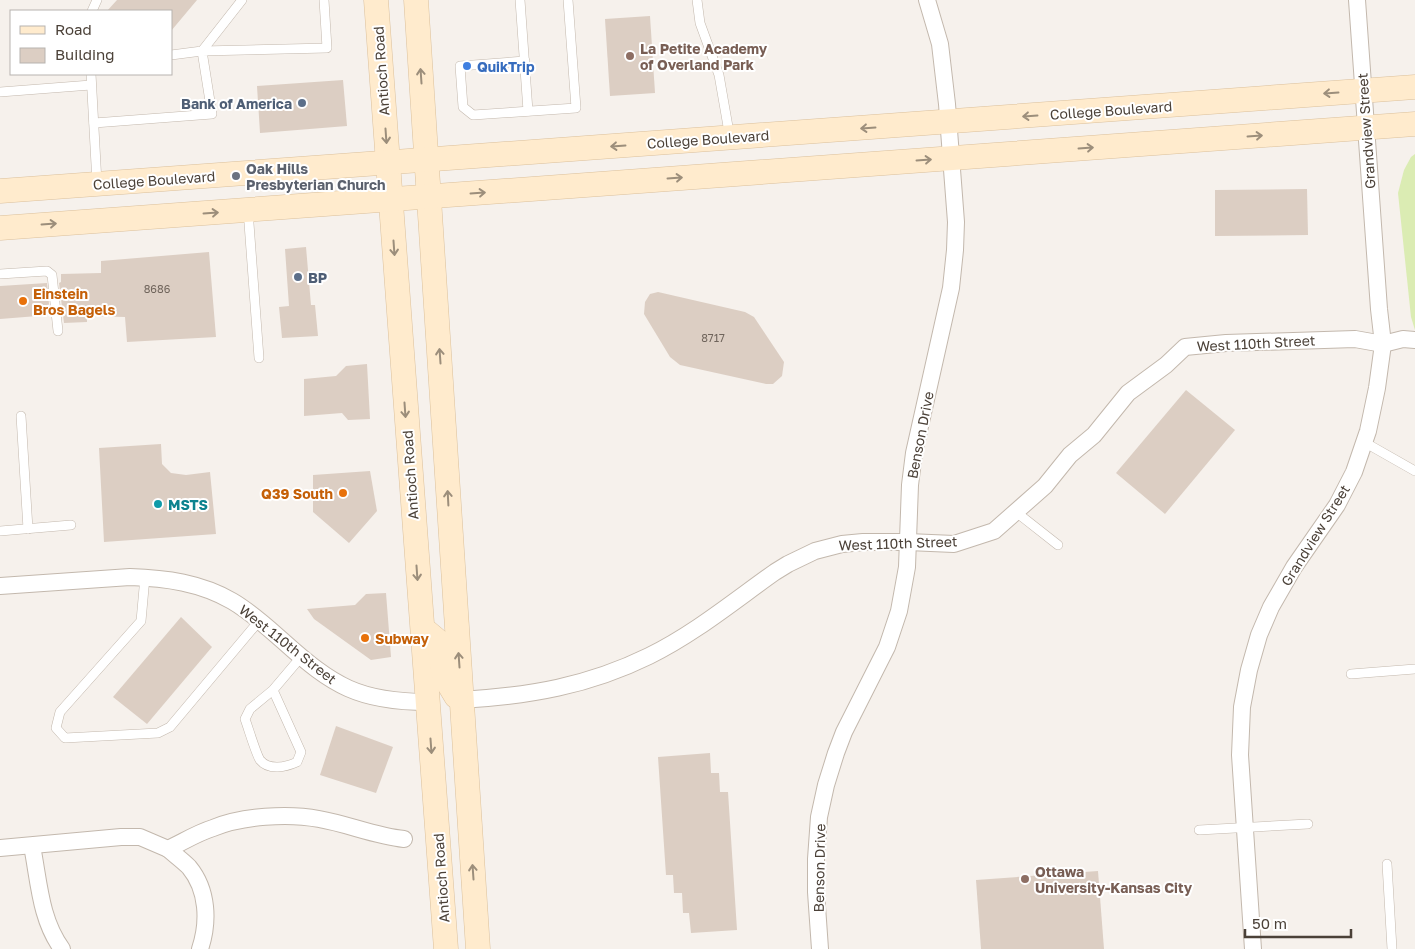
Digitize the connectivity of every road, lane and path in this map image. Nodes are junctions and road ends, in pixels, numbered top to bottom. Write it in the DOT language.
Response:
graph roads {
  1 [pos="242,0"];
  2 [pos="324,0"];
  3 [pos="376,0"];
  4 [pos="416,0"];
  5 [pos="520,0"];
  6 [pos="568,0"];
  7 [pos="697,0"];
  8 [pos="927,0"];
  9 [pos="1357,0"];
  10 [pos="202,51"];
  11 [pos="172,56"];
  12 [pos="525,61"];
  13 [pos="91,75"];
  14 [pos="92,85"];
  15 [pos="1415,87"];
  16 [pos="1364,91"];
  17 [pos="0,92"];
  18 [pos="528,111"];
  19 [pos="949,122"];
  20 [pos="94,123"];
  21 [pos="1415,124"];
  22 [pos="1366,128"];
  23 [pos="730,138"];
  24 [pos="951,158"];
  25 [pos="427,159"];
  26 [pos="388,162"];
  27 [pos="97,184"];
  28 [pos="0,191"];
  29 [pos="429,197"];
  30 [pos="390,199"];
  31 [pos="248,210"];
  32 [pos="0,228"];
  33 [pos="0,274"];
  34 [pos="58,331"];
  35 [pos="1415,340"];
  36 [pos="1384,344"];
  37 [pos="259,358"];
  38 [pos="21,416"];
  39 [pos="1364,442"];
  40 [pos="1415,471"];
  41 [pos="1016,512"];
  42 [pos="71,525"];
  43 [pos="28,529"];
  44 [pos="0,531"];
  45 [pos="908,542"];
  46 [pos="1058,545"];
  47 [pos="145,577"];
  48 [pos="0,586"];
  49 [pos="259,621"];
  50 [pos="422,627"];
  51 [pos="301,657"];
  52 [pos="1415,669"];
  53 [pos="1351,674"];
  54 [pos="273,690"];
  55 [pos="461,700"];
  56 [pos="428,702"];
  57 [pos="467,778"];
  58 [pos="1308,824"];
  59 [pos="1245,826"];
  60 [pos="1199,830"];
  61 [pos="404,839"];
  62 [pos="32,846"];
  63 [pos="0,848"];
  64 [pos="168,850"];
  65 [pos="1386,864"];
  66 [pos="62,949"];
  67 [pos="200,949"];
  68 [pos="446,949"];
  69 [pos="478,949"];
  70 [pos="820,949"];
  71 [pos="1253,949"];
  72 [pos="1392,949"];
  1 -- 10 [label="lane"];
  2 -- 10 [label="lane"];
  3 -- 26 [label="main road, Antioch Road, one-way"];
  25 -- 4 [label="main road, one-way"];
  5 -- 12 [label="lane"];
  6 -- 18 [label="lane"];
  7 -- 23 [label="lane"];
  8 -- 19 [label="street, Benson Drive"];
  9 -- 16 [label="street, Grandview Street"];
  10 -- 11 [label="lane"];
  10 -- 20 [label="lane"];
  12 -- 18 [label="lane"];
  12 -- 18 [label="lane"];
  13 -- 14 [label="lane"];
  14 -- 17 [label="lane"];
  14 -- 20 [label="lane"];
  15 -- 16 [label="main road, College Boulevard"];
  16 -- 19 [label="main road, College Boulevard, one-way"];
  16 -- 22 [label="street, Grandview Street"];
  19 -- 23 [label="main road, College Boulevard, one-way"];
  19 -- 24 [label="street, Benson Drive"];
  20 -- 27 [label="lane"];
  21 -- 22 [label="main road"];
  24 -- 22 [label="main road, one-way"];
  22 -- 36 [label="street, Grandview Street"];
  23 -- 25 [label="main road, College Boulevard, one-way"];
  29 -- 24 [label="main road, one-way"];
  24 -- 45 [label="street, Benson Drive"];
  25 -- 26 [label="main road, College Boulevard"];
  25 -- 29 [label="main road"];
  26 -- 27 [label="main road, College Boulevard"];
  26 -- 30 [label="main road, Antioch Road"];
  27 -- 28 [label="main road, College Boulevard"];
  29 -- 30 [label="main road"];
  55 -- 29 [label="main road, one-way"];
  30 -- 31 [label="main road"];
  30 -- 50 [label="main road, Antioch Road, one-way"];
  32 -- 31 [label="main road, one-way"];
  31 -- 37 [label="lane"];
  33 -- 34 [label="lane"];
  35 -- 36 [label="street, West 110th Street"];
  36 -- 39 [label="street, Grandview Street"];
  36 -- 41 [label="street, West 110th Street"];
  38 -- 43 [label="lane"];
  39 -- 40 [label="lane"];
  39 -- 59 [label="street, Grandview Street"];
  41 -- 45 [label="street, West 110th Street"];
  41 -- 46 [label="lane"];
  42 -- 43 [label="lane"];
  43 -- 44 [label="lane"];
  45 -- 55 [label="street, West 110th Street"];
  45 -- 70 [label="street, Benson Drive"];
  47 -- 48 [label="street, West 110th Street"];
  47 -- 49 [label="street, West 110th Street"];
  47 -- 49 [label="lane"];
  49 -- 51 [label="street, West 110th Street"];
  50 -- 55 [label="main road"];
  50 -- 56 [label="main road, Antioch Road"];
  51 -- 54 [label="lane"];
  51 -- 56 [label="street, West 110th Street"];
  52 -- 53 [label="lane"];
  54 -- 54 [label="lane"];
  55 -- 57 [label="main road"];
  56 -- 57 [label="main road"];
  56 -- 68 [label="main road, Antioch Road, one-way"];
  69 -- 57 [label="main road, one-way"];
  58 -- 59 [label="lane"];
  59 -- 60 [label="lane"];
  59 -- 71 [label="street, Grandview Street"];
  61 -- 64 [label="street"];
  62 -- 63 [label="street"];
  62 -- 64 [label="street"];
  62 -- 66 [label="street"];
  64 -- 67 [label="street"];
  65 -- 72 [label="lane"];
}
